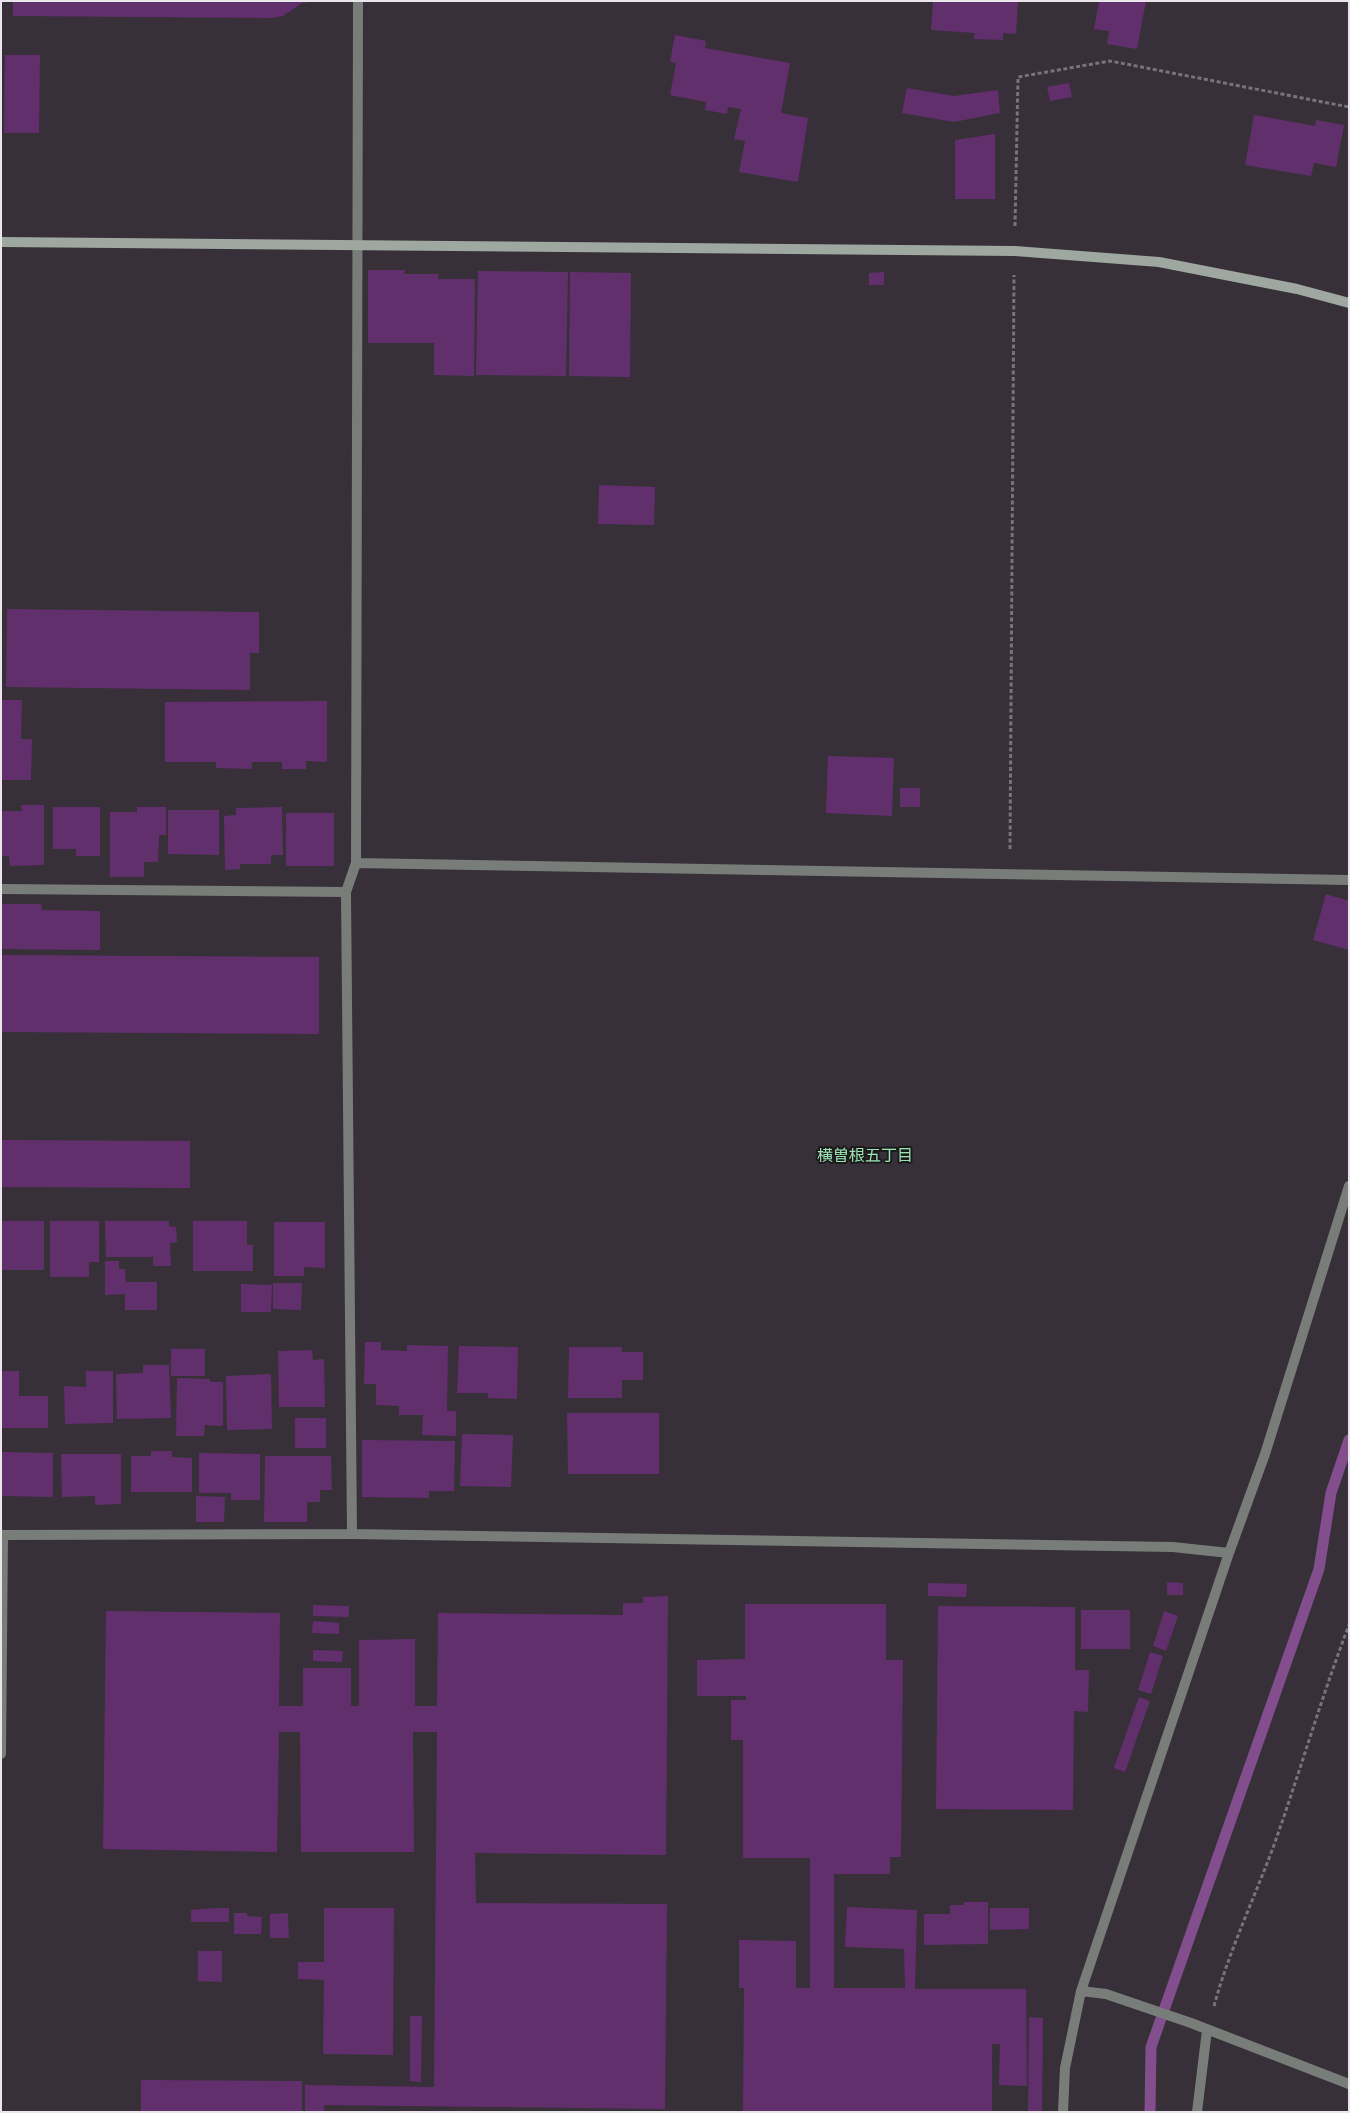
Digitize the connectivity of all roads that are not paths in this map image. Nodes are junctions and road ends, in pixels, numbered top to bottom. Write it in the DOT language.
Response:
graph roads {
  1 [pos="358,1"];
  2 [pos="1,242"];
  3 [pos="358,246"];
  4 [pos="1349,303"];
  5 [pos="356,863"];
  6 [pos="1349,880"];
  7 [pos="1,889"];
  8 [pos="346,892"];
  9 [pos="1349,1186"];
  10 [pos="352,1534"];
  11 [pos="2,1535"];
  12 [pos="1229,1553"];
  13 [pos="1,1754"];
  14 [pos="1081,1991"];
  15 [pos="1207,2030"];
  16 [pos="1349,2084"];
  17 [pos="1063,2112"];
  18 [pos="1197,2112"];
  1 -- 3 [label="street"];
  2 -- 3 [label="street"];
  3 -- 4 [label="street"];
  3 -- 5 [label="street"];
  5 -- 6 [label="street"];
  5 -- 8 [label="street"];
  7 -- 8 [label="street"];
  8 -- 10 [label="street"];
  9 -- 12 [label="street"];
  10 -- 11 [label="street"];
  10 -- 12 [label="street"];
  11 -- 13 [label="street"];
  12 -- 14 [label="street"];
  14 -- 15 [label="street"];
  14 -- 17 [label="street"];
  15 -- 16 [label="street"];
  15 -- 18 [label="street"];
}
